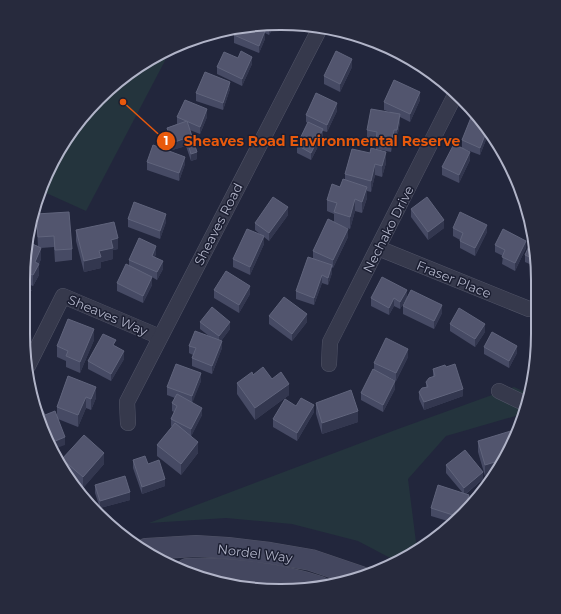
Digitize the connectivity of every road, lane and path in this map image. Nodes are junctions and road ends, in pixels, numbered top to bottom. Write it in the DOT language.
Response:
graph roads {
  1 [pos="317,33"];
  2 [pos="453,99"];
  3 [pos="378,248"];
  4 [pos="529,309"];
  5 [pos="160,337"];
  6 [pos="32,359"];
  7 [pos="329,364"];
  8 [pos="499,392"];
  9 [pos="521,401"];
  10 [pos="128,423"];
  11 [pos="153,549"];
  12 [pos="195,569"];
  13 [pos="351,574"];
  14 [pos="302,583"];
  1 -- 5 [label="street, Sheaves Road"];
  2 -- 3 [label="street, Nechako Drive"];
  3 -- 4 [label="street, Fraser Place"];
  3 -- 7 [label="street, Nechako Drive"];
  5 -- 6 [label="street, Sheaves Way"];
  5 -- 10 [label="street, Sheaves Road"];
  8 -- 9 [label="street"];
  11 -- 13 [label="main road, Nordel Way"];
  12 -- 14 [label="main road, Nordel Way"];
}
